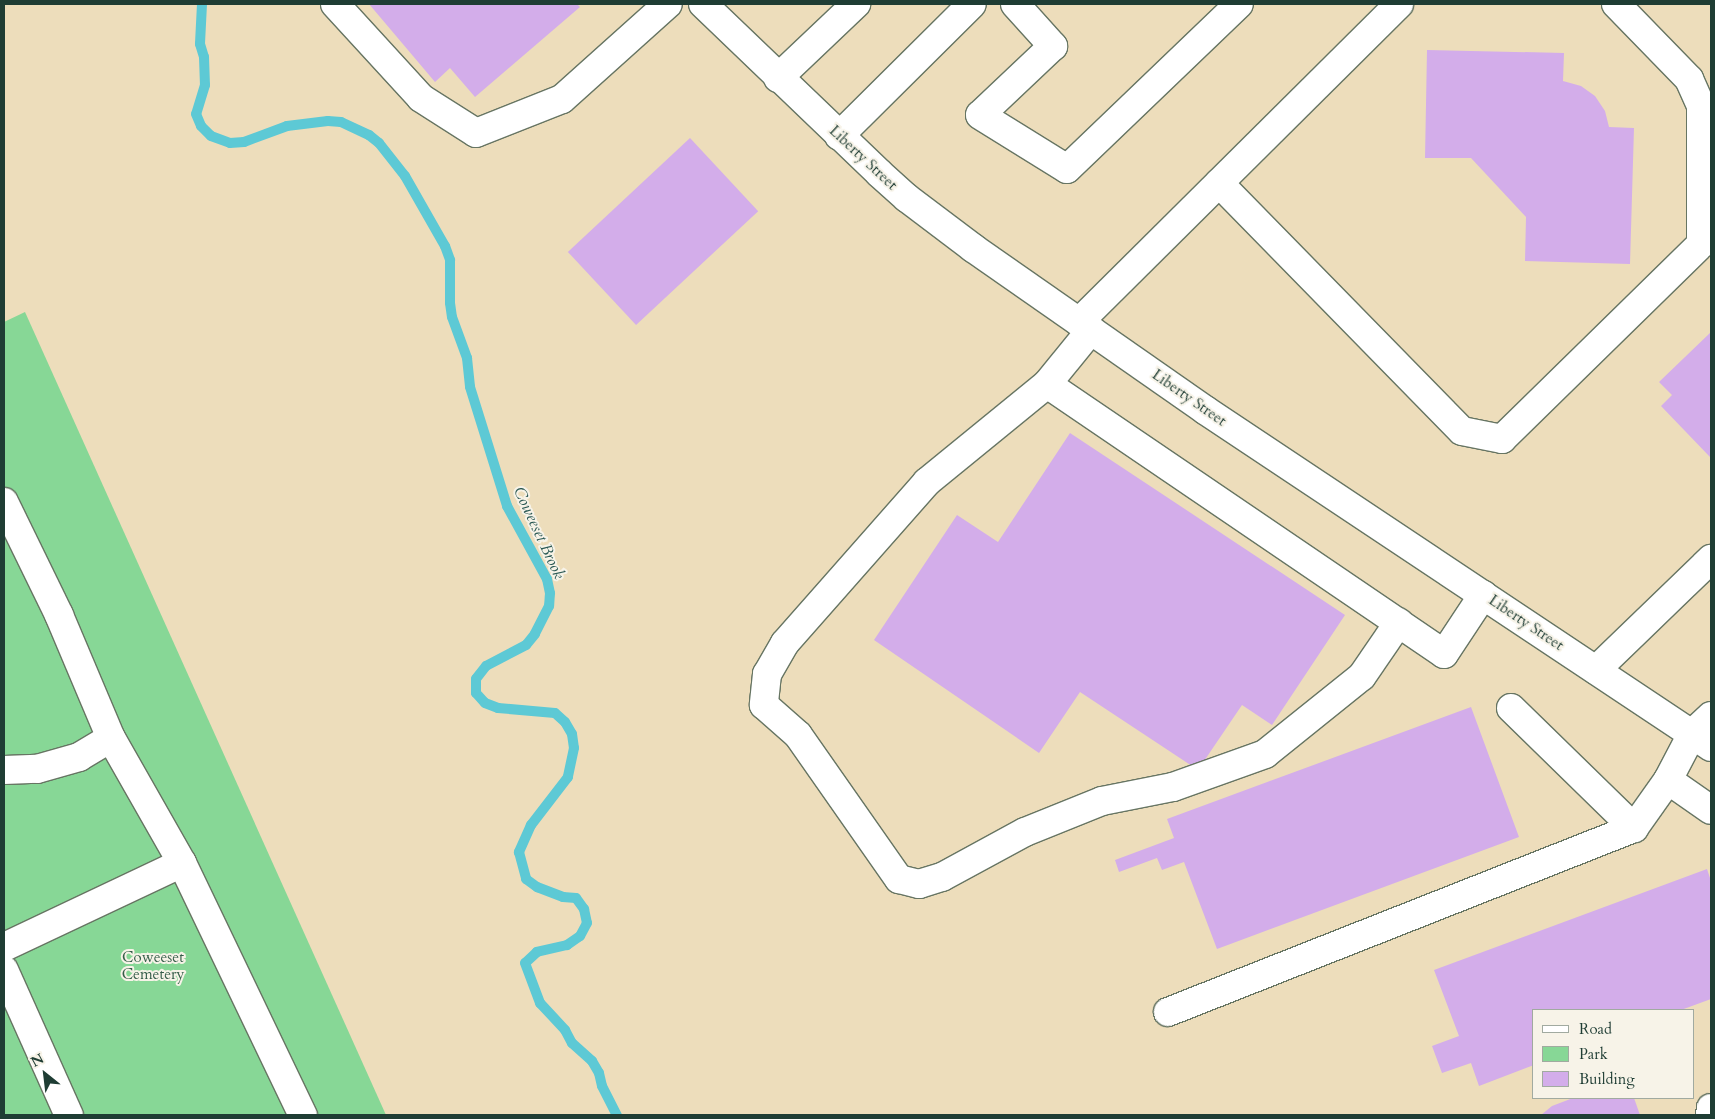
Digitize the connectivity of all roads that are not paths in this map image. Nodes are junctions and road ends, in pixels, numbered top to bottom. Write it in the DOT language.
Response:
graph roads {
  1 [pos="335,4"];
  2 [pos="668,4"];
  3 [pos="703,4"];
  4 [pos="856,4"];
  5 [pos="972,4"];
  6 [pos="1015,4"];
  7 [pos="1239,4"];
  8 [pos="1399,4"];
  9 [pos="1616,4"];
  10 [pos="778,78"];
  11 [pos="839,136"];
  12 [pos="1218,183"];
  13 [pos="1706,239"];
  14 [pos="1085,326"];
  15 [pos="1047,384"];
  16 [pos="4,502"];
  17 [pos="1711,559"];
  18 [pos="1483,595"];
  19 [pos="1399,622"];
  20 [pos="1596,670"];
  21 [pos="1511,708"];
  22 [pos="1705,732"];
  23 [pos="111,738"];
  24 [pos="4,770"];
  25 [pos="1668,780"];
  26 [pos="1711,810"];
  27 [pos="1634,828"];
  28 [pos="182,863"];
  29 [pos="4,947"];
  30 [pos="4,970"];
  31 [pos="1168,1012"];
  32 [pos="1711,1108"];
  33 [pos="69,1115"];
  34 [pos="303,1115"];
  35 [pos="1710,1115"];
  1 -- 2 [label="street"];
  3 -- 10 [label="street, Liberty Street"];
  4 -- 10 [label="street"];
  5 -- 11 [label="street"];
  6 -- 7 [label="street"];
  8 -- 12 [label="street"];
  9 -- 13 [label="street"];
  10 -- 11 [label="street, Liberty Street"];
  11 -- 14 [label="street, Liberty Street"];
  12 -- 13 [label="street"];
  12 -- 14 [label="street"];
  14 -- 15 [label="street"];
  14 -- 18 [label="street, Liberty Street"];
  15 -- 19 [label="street"];
  15 -- 19 [label="street"];
  16 -- 23 [label="street"];
  17 -- 20 [label="street"];
  18 -- 19 [label="street"];
  18 -- 20 [label="street, Liberty Street"];
  20 -- 22 [label="street, Liberty Street"];
  21 -- 27 [label="street"];
  22 -- 25 [label="street"];
  23 -- 24 [label="street"];
  23 -- 28 [label="street"];
  25 -- 26 [label="street"];
  25 -- 27 [label="street"];
  27 -- 31 [label="street"];
  28 -- 29 [label="street"];
  28 -- 34 [label="street"];
  30 -- 33 [label="street"];
  32 -- 35 [label="street"];
}
